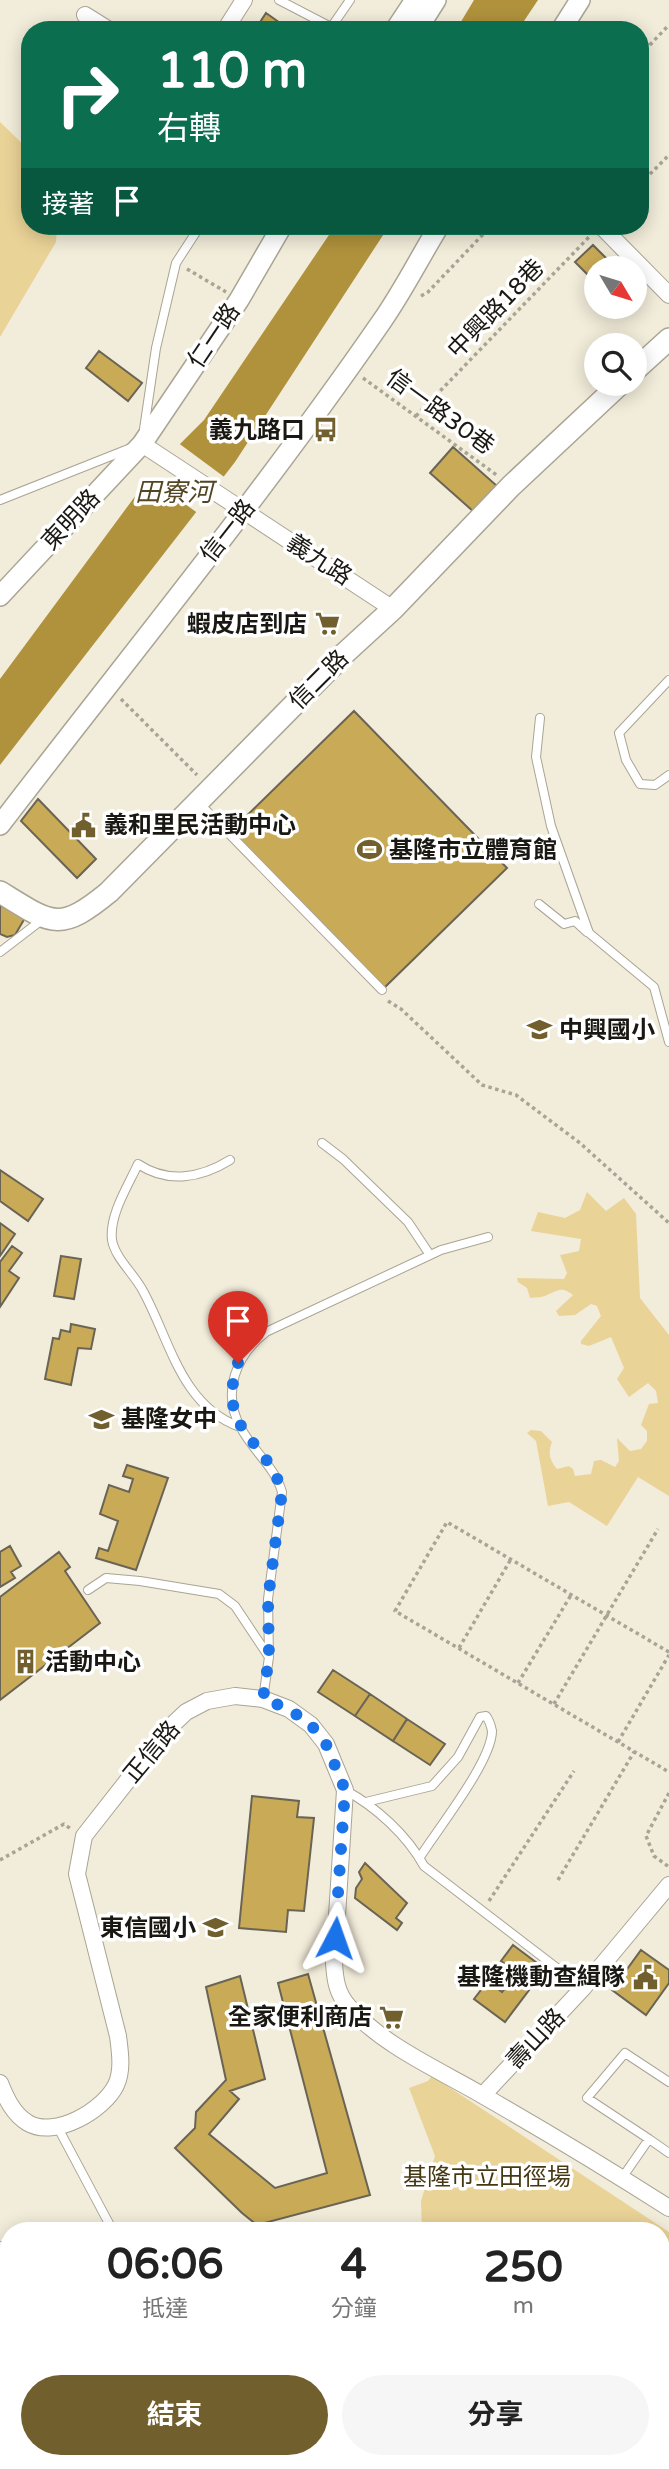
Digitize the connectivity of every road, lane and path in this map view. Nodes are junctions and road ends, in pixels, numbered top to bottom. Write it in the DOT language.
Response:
graph roads {
  1 [pos="243,0"];
  2 [pos="279,0"];
  3 [pos="350,0"];
  4 [pos="415,0"];
  5 [pos="436,0"];
  6 [pos="580,0"];
  7 [pos="85,15"];
  8 [pos="95,21"];
  9 [pos="230,21"];
  10 [pos="316,21"];
  11 [pos="336,21"];
  12 [pos="401,21"];
  13 [pos="423,21"];
  14 [pos="567,21"];
  15 [pos="669,24"];
  16 [pos="649,45"];
  17 [pos="669,155"];
  18 [pos="649,175"];
  19 [pos="194,235"];
  20 [pos="277,235"];
  21 [pos="434,235"];
  22 [pos="482,235"];
  23 [pos="592,235"];
  24 [pos="601,235"];
  25 [pos="177,263"];
  26 [pos="669,295"];
  27 [pos="416,299"];
  28 [pos="239,300"];
  29 [pos="669,339"];
  30 [pos="647,359"];
  31 [pos="348,368"];
  32 [pos="607,396"];
  33 [pos="416,416"];
  34 [pos="142,444"];
  35 [pos="511,486"];
  36 [pos="0,500"];
  37 [pos="244,512"];
  38 [pos="0,596"];
  39 [pos="393,608"];
  40 [pos="669,680"];
  41 [pos="107,685"];
  42 [pos="540,718"];
  43 [pos="669,775"];
  44 [pos="204,796"];
  45 [pos="0,825"];
  46 [pos="0,892"];
  47 [pos="539,904"];
  48 [pos="43,919"];
  49 [pos="589,933"];
  50 [pos="0,952"];
  51 [pos="382,994"];
  52 [pos="669,1042"];
  53 [pos="322,1143"];
  54 [pos="230,1160"];
  55 [pos="669,1223"];
  56 [pos="488,1237"];
  57 [pos="430,1255"];
  58 [pos="240,1427"];
  59 [pos="658,1528"];
  60 [pos="511,1559"];
  61 [pos="88,1590"];
  62 [pos="571,1595"];
  63 [pos="607,1616"];
  64 [pos="458,1648"];
  65 [pos="669,1654"];
  66 [pos="269,1657"];
  67 [pos="518,1684"];
  68 [pos="263,1699"];
  69 [pos="554,1704"];
  70 [pos="618,1742"];
  71 [pos="634,1752"];
  72 [pos="574,1771"];
  73 [pos="669,1772"];
  74 [pos="345,1790"];
  75 [pos="669,1793"];
  76 [pos="366,1802"];
  77 [pos="84,1836"];
  78 [pos="419,1857"];
  79 [pos="0,1860"];
  80 [pos="669,1867"];
  81 [pos="558,1880"];
  82 [pos="669,1885"];
  83 [pos="483,1911"];
  84 [pos="583,1988"];
  85 [pos="669,2082"];
  86 [pos="0,2083"];
  87 [pos="483,2095"];
  88 [pos="57,2126"];
  89 [pos="649,2139"];
  90 [pos="669,2153"];
  91 [pos="622,2178"];
  92 [pos="669,2208"];
  93 [pos="108,2222"];
  1 -- 9 [label="street"];
  2 -- 10 [label="lane"];
  3 -- 11 [label="lane"];
  4 -- 12 [label="street"];
  5 -- 13 [label="street"];
  6 -- 14 [label="street"];
  7 -- 8 [label="street"];
  15 -- 16 [label="path"];
  17 -- 18 [label="path"];
  19 -- 25 [label="lane"];
  20 -- 28 [label="street, 仁一路"];
  21 -- 31 [label="street, 信一路"];
  22 -- 27 [label="path"];
  23 -- 33 [label="path, 中興路18巷"];
  24 -- 26 [label="street"];
  25 -- 28 [label="path"];
  25 -- 34 [label="lane"];
  28 -- 34 [label="street, 仁一路"];
  29 -- 30 [label="main road"];
  31 -- 33 [label="path, 信一路30巷"];
  31 -- 37 [label="street, 信一路"];
  32 -- 35 [label="main road, 信二路"];
  33 -- 35 [label="path, 信一路30巷"];
  34 -- 36 [label="lane"];
  34 -- 37 [label="street, 義九路"];
  34 -- 38 [label="street, 東明路"];
  35 -- 39 [label="main road, 信二路"];
  37 -- 39 [label="street, 義九路"];
  37 -- 41 [label="street, 信一路"];
  39 -- 44 [label="main road, 信二路"];
  40 -- 43 [label="lane"];
  41 -- 44 [label="path"];
  41 -- 45 [label="street, 信一路"];
  42 -- 49 [label="lane"];
  44 -- 48 [label="main road, 信二路"];
  44 -- 51 [label="lane"];
  46 -- 48 [label="main road"];
  47 -- 49 [label="lane"];
  48 -- 50 [label="lane"];
  49 -- 52 [label="lane"];
  51 -- 55 [label="path"];
  53 -- 57 [label="lane"];
  54 -- 58 [label="lane"];
  56 -- 57 [label="lane"];
  57 -- 58 [label="lane"];
  58 -- 66 [label="lane"];
  59 -- 63 [label="path"];
  60 -- 62 [label="path"];
  60 -- 64 [label="path"];
  60 -- 64 [label="path"];
  61 -- 66 [label="lane"];
  62 -- 63 [label="path"];
  62 -- 67 [label="path"];
  63 -- 65 [label="path"];
  63 -- 69 [label="path"];
  64 -- 67 [label="path"];
  65 -- 70 [label="path"];
  66 -- 68 [label="lane"];
  67 -- 69 [label="path"];
  68 -- 74 [label="street, 正信路"];
  68 -- 77 [label="street, 正信路"];
  69 -- 70 [label="path"];
  70 -- 71 [label="path"];
  71 -- 73 [label="path"];
  71 -- 81 [label="path"];
  72 -- 83 [label="path"];
  74 -- 76 [label="lane"];
  74 -- 87 [label="street, 正信路"];
  75 -- 80 [label="path"];
  76 -- 78 [label="lane"];
  76 -- 78 [label="lane"];
  77 -- 79 [label="path"];
  77 -- 88 [label="street, 正信路"];
  78 -- 83 [label="lane"];
  82 -- 84 [label="street, 壽山路"];
  83 -- 84 [label="lane"];
  84 -- 87 [label="street, 壽山路"];
  85 -- 89 [label="lane"];
  86 -- 88 [label="street"];
  87 -- 91 [label="street, 正信路"];
  88 -- 93 [label="lane"];
  89 -- 90 [label="lane"];
  89 -- 91 [label="lane"];
  91 -- 92 [label="street, 正信路"];
}
